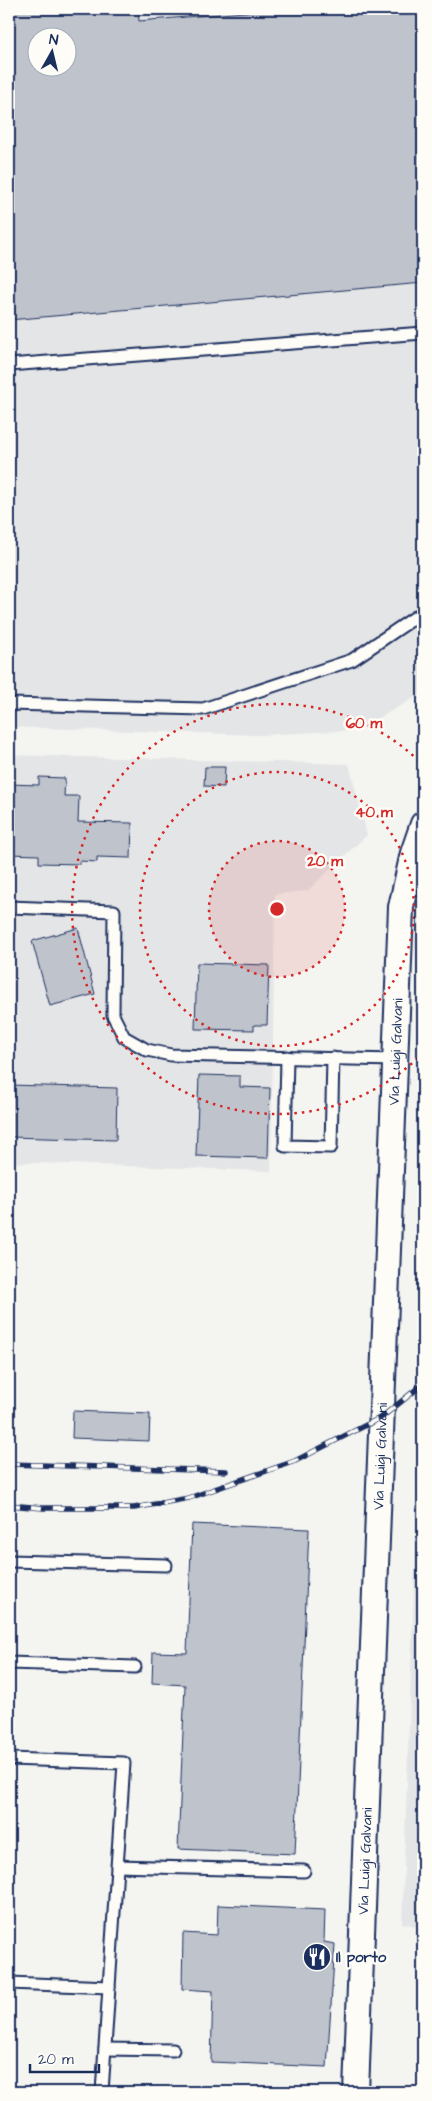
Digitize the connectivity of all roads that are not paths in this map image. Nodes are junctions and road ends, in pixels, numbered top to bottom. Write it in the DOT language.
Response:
graph roads {
  1 [pos="423,333"];
  2 [pos="9,365"];
  3 [pos="423,612"];
  4 [pos="9,704"];
  5 [pos="423,824"];
  6 [pos="9,907"];
  7 [pos="288,1057"];
  8 [pos="333,1058"];
  9 [pos="396,1060"];
  10 [pos="9,1561"];
  11 [pos="166,1564"];
  12 [pos="9,1663"];
  13 [pos="135,1667"];
  14 [pos="9,1759"];
  15 [pos="117,1866"];
  16 [pos="304,1871"];
  17 [pos="9,1984"];
  18 [pos="109,1988"];
  19 [pos="105,2049"];
  20 [pos="173,2050"];
  21 [pos="102,2092"];
  22 [pos="356,2092"];
  1 -- 2 [label="lane"];
  3 -- 4 [label="lane"];
  5 -- 9 [label="street, Via Luigi Galvani"];
  6 -- 7 [label="lane"];
  7 -- 8 [label="lane"];
  7 -- 8 [label="lane"];
  8 -- 9 [label="lane"];
  9 -- 22 [label="street, Via Luigi Galvani"];
  10 -- 11 [label="lane"];
  12 -- 13 [label="lane"];
  14 -- 15 [label="lane"];
  15 -- 16 [label="lane"];
  15 -- 18 [label="lane"];
  17 -- 18 [label="lane"];
  18 -- 19 [label="lane"];
  19 -- 20 [label="lane"];
  19 -- 21 [label="lane"];
}
